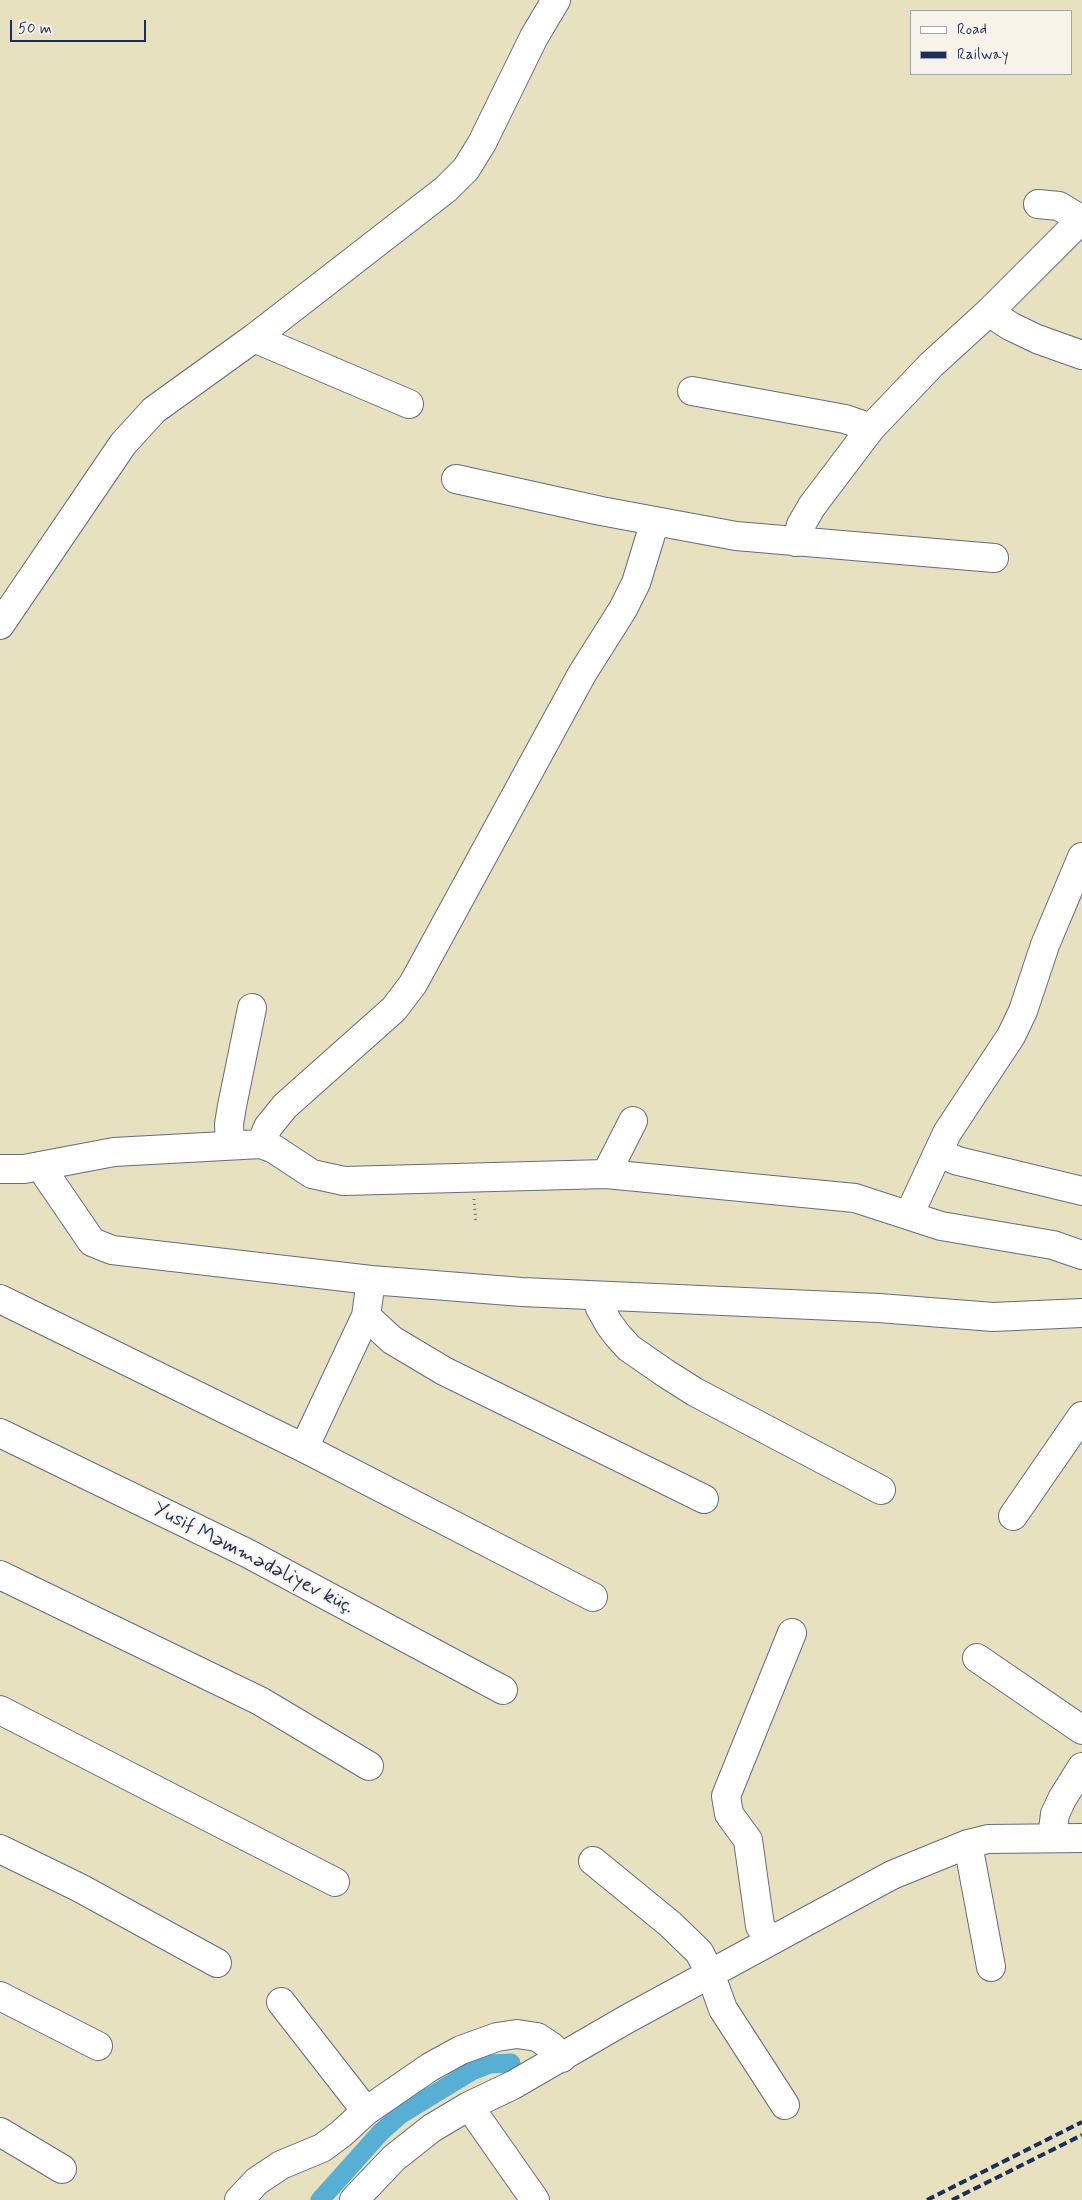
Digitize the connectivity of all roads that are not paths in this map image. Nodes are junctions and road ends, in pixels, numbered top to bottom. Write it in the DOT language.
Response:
graph roads {
  1 [pos="556,0"];
  2 [pos="1038,204"];
  3 [pos="1082,219"];
  4 [pos="989,312"];
  5 [pos="254,338"];
  6 [pos="1082,355"];
  7 [pos="692,391"];
  8 [pos="409,404"];
  9 [pos="871,428"];
  10 [pos="456,479"];
  11 [pos="655,521"];
  12 [pos="796,542"];
  13 [pos="994,558"];
  14 [pos="0,625"];
  15 [pos="1082,857"];
  16 [pos="252,1008"];
  17 [pos="632,1121"];
  18 [pos="230,1144"];
  19 [pos="261,1144"];
  20 [pos="938,1153"];
  21 [pos="40,1166"];
  22 [pos="0,1169"];
  23 [pos="606,1174"];
  24 [pos="1082,1191"];
  25 [pos="908,1215"];
  26 [pos="1082,1255"];
  27 [pos="371,1280"];
  28 [pos="598,1297"];
  29 [pos="0,1299"];
  30 [pos="1082,1313"];
  31 [pos="366,1316"];
  32 [pos="1082,1416"];
  33 [pos="0,1433"];
  34 [pos="304,1448"];
  35 [pos="881,1490"];
  36 [pos="704,1499"];
  37 [pos="1013,1516"];
  38 [pos="0,1575"];
  39 [pos="593,1597"];
  40 [pos="792,1633"];
  41 [pos="976,1658"];
  42 [pos="503,1690"];
  43 [pos="0,1710"];
  44 [pos="1082,1730"];
  45 [pos="369,1766"];
  46 [pos="1082,1767"];
  47 [pos="1052,1837"];
  48 [pos="1082,1838"];
  49 [pos="968,1844"];
  50 [pos="0,1849"];
  51 [pos="593,1860"];
  52 [pos="335,1882"];
  53 [pos="770,1940"];
  54 [pos="217,1964"];
  55 [pos="991,1967"];
  56 [pos="710,1973"];
  57 [pos="0,1996"];
  58 [pos="281,2002"];
  59 [pos="98,2046"];
  60 [pos="562,2058"];
  61 [pos="785,2105"];
  62 [pos="469,2106"];
  63 [pos="366,2112"];
  64 [pos="0,2132"];
  65 [pos="62,2169"];
  66 [pos="239,2200"];
  67 [pos="354,2200"];
  68 [pos="535,2200"];
  1 -- 5 [label="street"];
  2 -- 3 [label="street"];
  3 -- 4 [label="street"];
  4 -- 6 [label="street"];
  4 -- 9 [label="street"];
  5 -- 8 [label="street"];
  5 -- 14 [label="street"];
  7 -- 9 [label="street"];
  9 -- 12 [label="street"];
  10 -- 11 [label="street"];
  11 -- 12 [label="street"];
  11 -- 19 [label="street"];
  12 -- 13 [label="street"];
  15 -- 20 [label="street"];
  16 -- 18 [label="street"];
  17 -- 23 [label="street"];
  18 -- 19 [label="street"];
  18 -- 21 [label="street"];
  19 -- 23 [label="street"];
  20 -- 24 [label="street"];
  20 -- 25 [label="street"];
  21 -- 22 [label="street"];
  21 -- 27 [label="street"];
  23 -- 25 [label="street"];
  25 -- 26 [label="street"];
  27 -- 28 [label="street"];
  27 -- 31 [label="street"];
  28 -- 30 [label="street"];
  28 -- 35 [label="street"];
  29 -- 34 [label="street"];
  31 -- 34 [label="street"];
  31 -- 36 [label="street"];
  32 -- 37 [label="street"];
  33 -- 42 [label="street, Yusif Məmmədəliyev küç."];
  34 -- 39 [label="street"];
  38 -- 45 [label="street"];
  40 -- 53 [label="street"];
  41 -- 44 [label="street"];
  43 -- 52 [label="street"];
  46 -- 47 [label="street"];
  47 -- 48 [label="street"];
  47 -- 49 [label="street"];
  49 -- 53 [label="street"];
  49 -- 55 [label="street"];
  50 -- 54 [label="street"];
  51 -- 56 [label="street"];
  53 -- 56 [label="street"];
  56 -- 60 [label="street"];
  56 -- 61 [label="street"];
  57 -- 59 [label="street"];
  58 -- 63 [label="street"];
  60 -- 62 [label="street"];
  60 -- 63 [label="street"];
  62 -- 67 [label="street"];
  62 -- 68 [label="street"];
  63 -- 66 [label="street"];
  64 -- 65 [label="street"];
}
